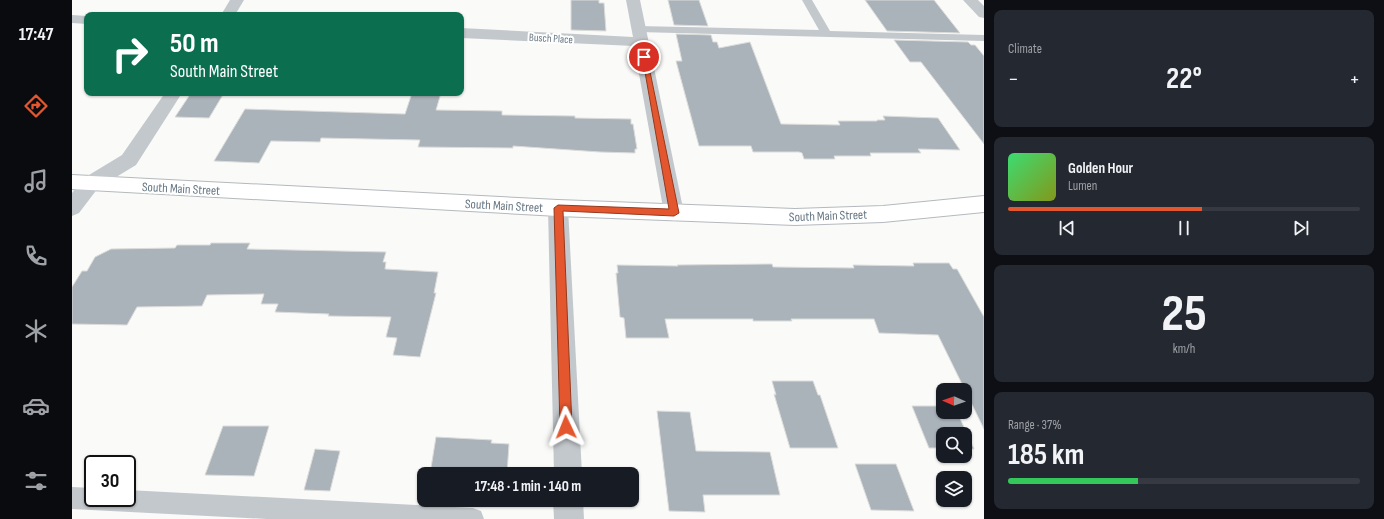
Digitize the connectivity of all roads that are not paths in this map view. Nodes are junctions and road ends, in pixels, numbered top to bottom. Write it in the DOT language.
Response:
graph roads {
  1 [pos="237,0"];
  2 [pos="633,0"];
  3 [pos="807,0"];
  4 [pos="970,0"];
  5 [pos="230,12"];
  6 [pos="984,14"];
  7 [pos="72,19"];
  8 [pos="84,20"];
  9 [pos="464,33"];
  10 [pos="826,34"];
  11 [pos="640,36"];
  12 [pos="984,38"];
  13 [pos="172,96"];
  14 [pos="82,183"];
  15 [pos="984,204"];
  16 [pos="72,208"];
  17 [pos="558,208"];
  18 [pos="674,213"];
  19 [pos="568,467"];
  20 [pos="72,498"];
  21 [pos="568,507"];
  22 [pos="473,519"];
  23 [pos="569,519"];
  1 -- 5 [label="street"];
  2 -- 11 [label="street"];
  3 -- 10 [label="lane"];
  4 -- 6 [label="street"];
  7 -- 8 [label="street"];
  9 -- 11 [label="street, Busch Place"];
  10 -- 11 [label="lane"];
  10 -- 12 [label="lane"];
  11 -- 18 [label="street"];
  13 -- 14 [label="street"];
  14 -- 16 [label="street"];
  14 -- 17 [label="highway, South Main Street"];
  15 -- 18 [label="highway, South Main Street"];
  17 -- 18 [label="highway, South Main Street"];
  17 -- 19 [label="street"];
  20 -- 22 [label="lane"];
  21 -- 23 [label="street"];
}
